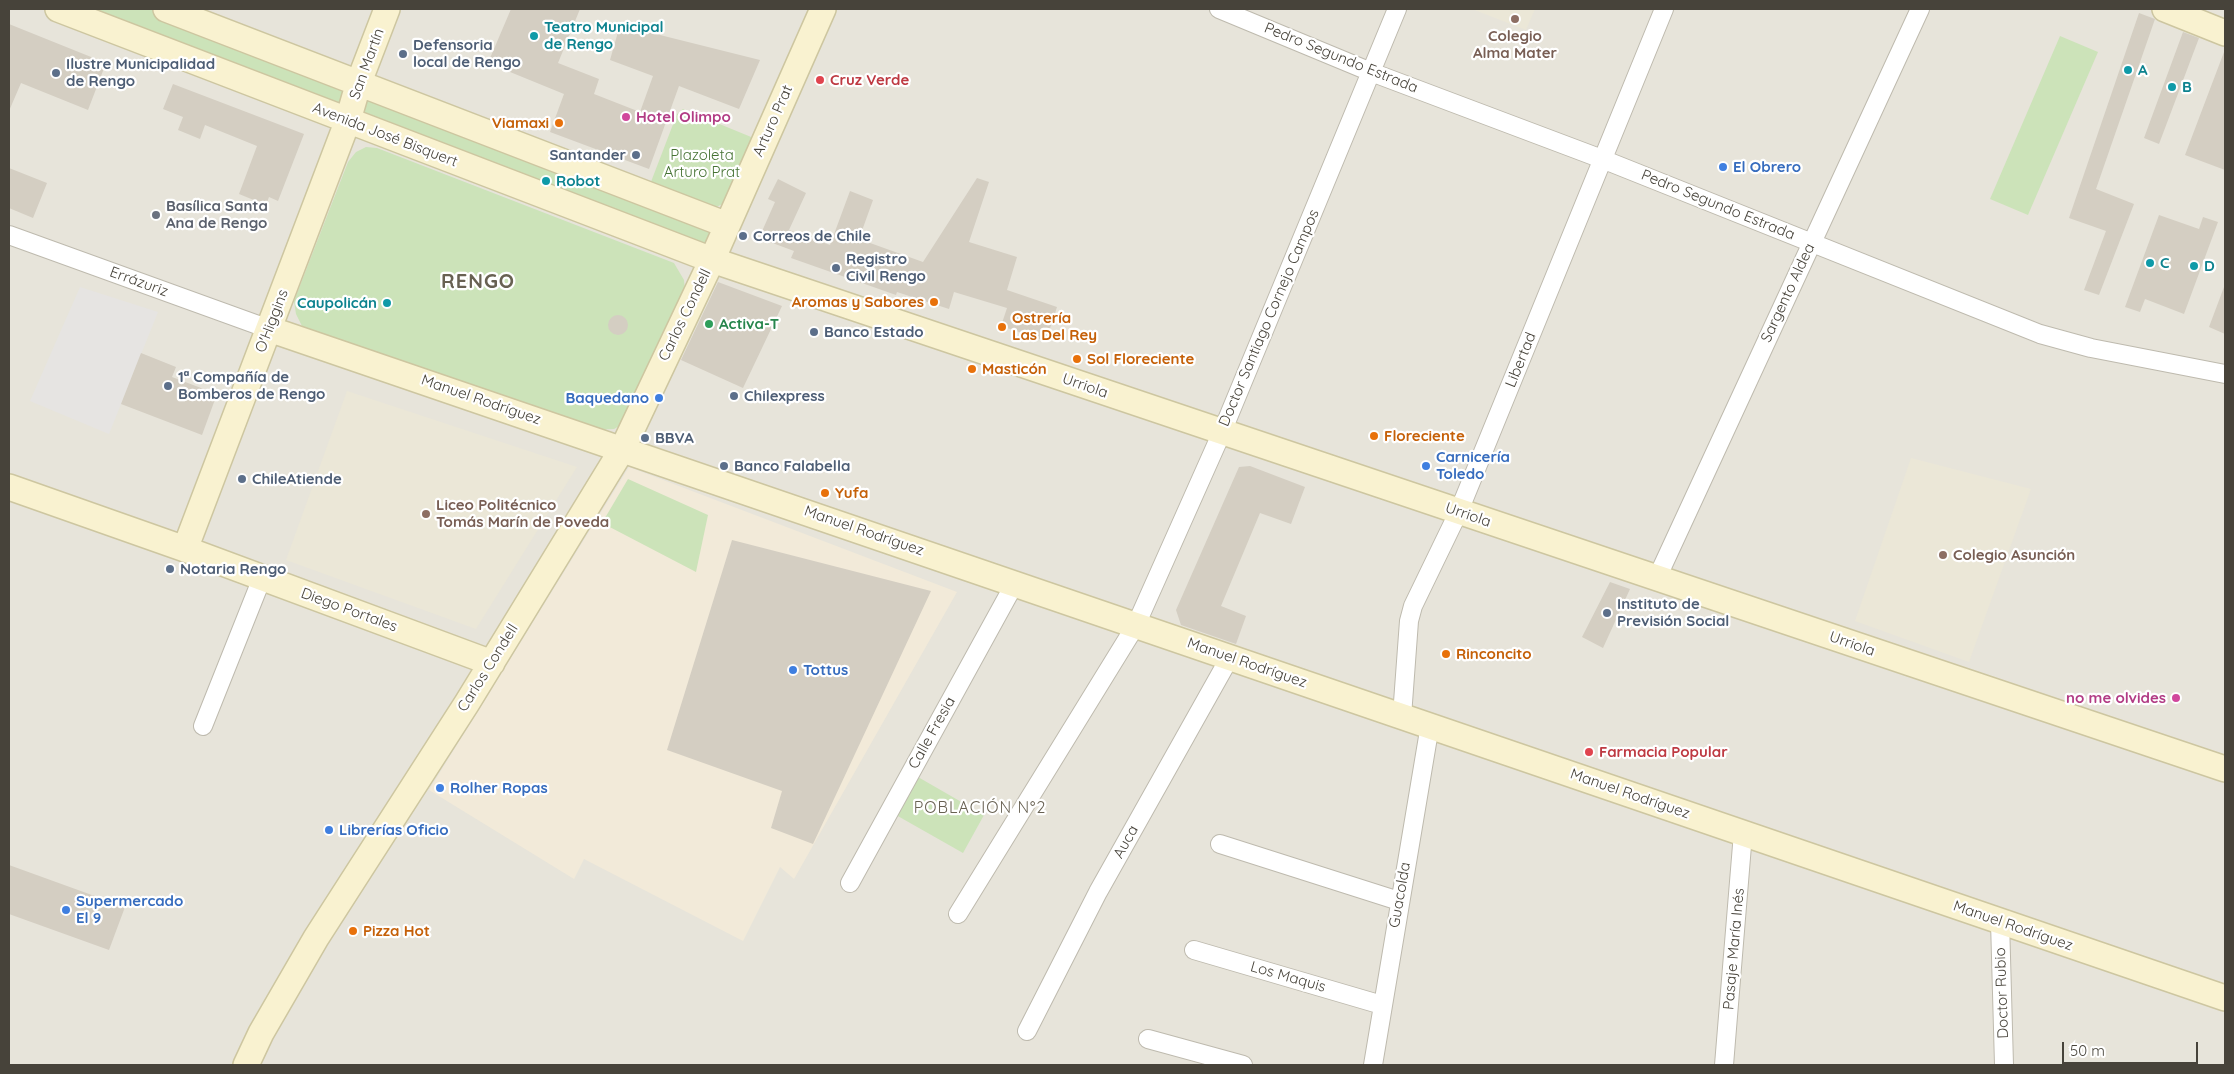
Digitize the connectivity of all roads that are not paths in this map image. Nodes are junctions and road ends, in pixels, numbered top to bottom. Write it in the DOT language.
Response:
graph roads {
  1 [pos="58,9"];
  2 [pos="166,9"];
  3 [pos="387,9"];
  4 [pos="823,9"];
  5 [pos="1219,9"];
  6 [pos="1397,9"];
  7 [pos="1664,9"];
  8 [pos="1920,9"];
  9 [pos="2165,9"];
  10 [pos="2225,33"];
  11 [pos="1371,72"];
  12 [pos="359,82"];
  13 [pos="348,120"];
  14 [pos="1602,159"];
  15 [pos="727,224"];
  16 [pos="9,236"];
  17 [pos="1812,242"];
  18 [pos="712,260"];
  19 [pos="268,329"];
  20 [pos="2225,374"];
  21 [pos="1222,432"];
  22 [pos="623,448"];
  23 [pos="9,487"];
  24 [pos="1459,512"];
  25 [pos="185,549"];
  26 [pos="262,578"];
  27 [pos="1657,578"];
  28 [pos="1015,583"];
  29 [pos="1136,625"];
  30 [pos="1230,657"];
  31 [pos="492,663"];
  32 [pos="1402,716"];
  33 [pos="1430,725"];
  34 [pos="203,726"];
  35 [pos="2225,769"];
  36 [pos="1743,833"];
  37 [pos="1220,844"];
  38 [pos="850,883"];
  39 [pos="1399,901"];
  40 [pos="958,914"];
  41 [pos="2000,921"];
  42 [pos="1194,950"];
  43 [pos="2225,998"];
  44 [pos="1382,1005"];
  45 [pos="1027,1031"];
  46 [pos="1148,1039"];
  47 [pos="246,1065"];
  48 [pos="1243,1065"];
  49 [pos="1373,1065"];
  50 [pos="1724,1065"];
  51 [pos="2004,1065"];
  1 -- 13 [label="main road, Avenida José Bisquert"];
  2 -- 12 [label="main road"];
  3 -- 12 [label="main road, San Martín"];
  4 -- 15 [label="main road, Arturo Prat"];
  5 -- 11 [label="street, Pedro Segundo Estrada"];
  6 -- 11 [label="street, Doctor Santiago Cornejo Campos"];
  7 -- 14 [label="street, Libertad"];
  8 -- 17 [label="street, Sargento Aldea"];
  9 -- 10 [label="main road"];
  11 -- 14 [label="street, Pedro Segundo Estrada"];
  11 -- 21 [label="street, Doctor Santiago Cornejo Campos"];
  12 -- 13 [label="main road, San Martín"];
  12 -- 15 [label="main road"];
  13 -- 18 [label="main road, Avenida José Bisquert"];
  13 -- 19 [label="main road, O'Higgins"];
  14 -- 17 [label="street, Pedro Segundo Estrada"];
  14 -- 24 [label="street, Libertad"];
  15 -- 18 [label="main road, Arturo Prat"];
  16 -- 19 [label="street, Errázuriz"];
  17 -- 20 [label="street, Pedro Segundo Estrada"];
  17 -- 27 [label="street, Sargento Aldea"];
  18 -- 21 [label="main road, Urriola"];
  18 -- 22 [label="main road, Carlos Condell"];
  19 -- 22 [label="main road, Manuel Rodríguez"];
  19 -- 25 [label="main road, O'Higgins"];
  21 -- 24 [label="main road, Urriola"];
  21 -- 29 [label="street, Doctor Santiago Cornejo Campos"];
  22 -- 28 [label="main road, Manuel Rodríguez"];
  22 -- 31 [label="main road, Carlos Condell"];
  23 -- 25 [label="main road, Diego Portales"];
  24 -- 27 [label="main road, Urriola"];
  24 -- 32 [label="street, Libertad"];
  25 -- 26 [label="main road, Diego Portales"];
  26 -- 31 [label="main road, Diego Portales"];
  26 -- 34 [label="street"];
  27 -- 35 [label="main road, Urriola"];
  28 -- 29 [label="main road, Manuel Rodríguez"];
  28 -- 38 [label="street, Calle Fresia"];
  29 -- 30 [label="main road, Manuel Rodríguez"];
  29 -- 40 [label="street, Doctor Santiago Cornejo Campos"];
  30 -- 32 [label="main road, Manuel Rodríguez"];
  30 -- 45 [label="street, Auca"];
  31 -- 47 [label="main road, Carlos Condell"];
  32 -- 33 [label="main road, Manuel Rodríguez"];
  33 -- 36 [label="main road, Manuel Rodríguez"];
  33 -- 39 [label="street, Guacolda"];
  36 -- 41 [label="main road, Manuel Rodríguez"];
  36 -- 50 [label="street, Pasaje María Inés"];
  37 -- 39 [label="street"];
  39 -- 44 [label="street, Guacolda"];
  41 -- 43 [label="main road, Manuel Rodríguez"];
  41 -- 51 [label="street, Doctor Rubio"];
  42 -- 44 [label="street, Los Maquis"];
  44 -- 49 [label="street, Guacolda"];
  46 -- 48 [label="street"];
}
